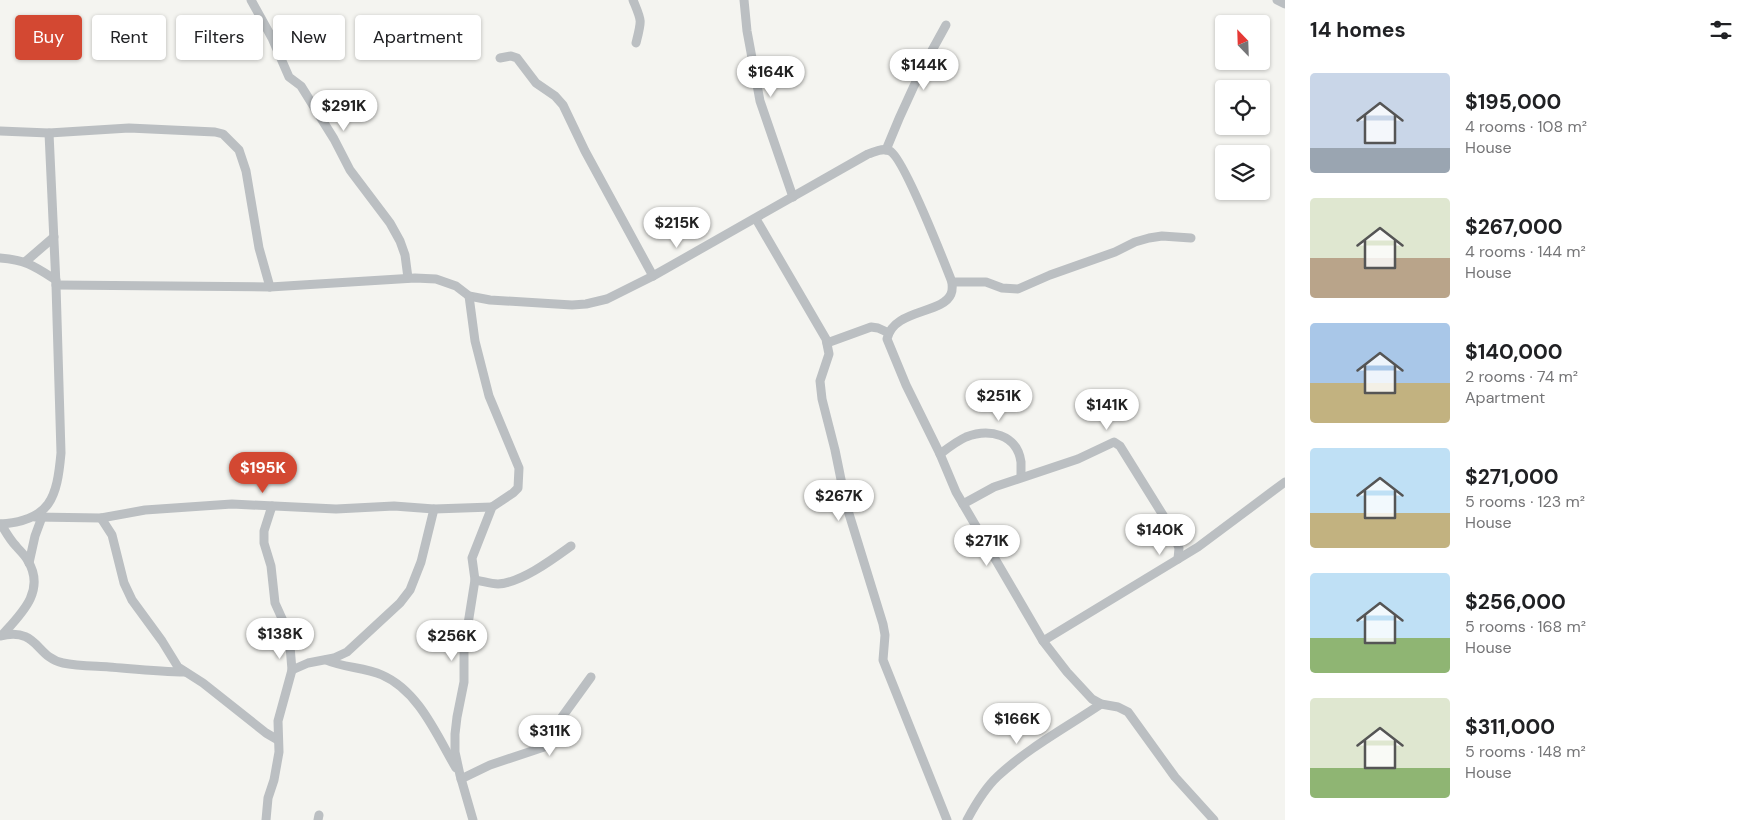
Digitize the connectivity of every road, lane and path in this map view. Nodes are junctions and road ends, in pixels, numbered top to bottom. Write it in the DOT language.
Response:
graph roads {
  1 [pos="251,0"];
  2 [pos="633,0"];
  3 [pos="744,0"];
  4 [pos="1277,0"];
  5 [pos="1285,4"];
  6 [pos="946,26"];
  7 [pos="636,43"];
  8 [pos="500,58"];
  9 [pos="0,131"];
  10 [pos="49,133"];
  11 [pos="886,150"];
  12 [pos="793,198"];
  13 [pos="756,219"];
  14 [pos="54,236"];
  15 [pos="1190,238"];
  16 [pos="0,258"];
  17 [pos="25,262"];
  18 [pos="653,276"];
  19 [pos="408,278"];
  20 [pos="56,282"];
  21 [pos="952,282"];
  22 [pos="270,287"];
  23 [pos="469,296"];
  24 [pos="888,333"];
  25 [pos="827,343"];
  26 [pos="940,454"];
  27 [pos="1020,477"];
  28 [pos="1285,482"];
  29 [pos="963,504"];
  30 [pos="272,506"];
  31 [pos="492,507"];
  32 [pos="434,509"];
  33 [pos="38,517"];
  34 [pos="101,518"];
  35 [pos="0,524"];
  36 [pos="571,546"];
  37 [pos="1178,559"];
  38 [pos="29,562"];
  39 [pos="475,580"];
  40 [pos="1,635"];
  41 [pos="1043,641"];
  42 [pos="326,660"];
  43 [pos="292,670"];
  44 [pos="185,672"];
  45 [pos="591,677"];
  46 [pos="1101,704"];
  47 [pos="278,740"];
  48 [pos="460,777"];
  49 [pos="266,820"];
  50 [pos="473,820"];
  51 [pos="947,820"];
  52 [pos="967,820"];
  53 [pos="1214,820"];
  1 -- 19 [label="street"];
  2 -- 7 [label="street"];
  3 -- 12 [label="street"];
  4 -- 5 [label="street"];
  6 -- 11 [label="street"];
  8 -- 18 [label="street"];
  9 -- 10 [label="street"];
  10 -- 14 [label="street"];
  10 -- 22 [label="street"];
  11 -- 12 [label="street"];
  11 -- 21 [label="street"];
  12 -- 13 [label="street"];
  13 -- 18 [label="street"];
  13 -- 25 [label="street"];
  14 -- 17 [label="street"];
  14 -- 20 [label="street"];
  15 -- 21 [label="street"];
  16 -- 17 [label="street"];
  17 -- 20 [label="street"];
  18 -- 23 [label="street"];
  19 -- 22 [label="street"];
  19 -- 23 [label="street"];
  20 -- 22 [label="street"];
  20 -- 33 [label="street"];
  21 -- 24 [label="street"];
  23 -- 31 [label="street"];
  24 -- 25 [label="street"];
  24 -- 26 [label="street"];
  25 -- 51 [label="street"];
  26 -- 27 [label="street"];
  26 -- 29 [label="street"];
  27 -- 29 [label="street"];
  27 -- 37 [label="street"];
  28 -- 37 [label="street"];
  29 -- 41 [label="street"];
  30 -- 32 [label="street"];
  30 -- 34 [label="street"];
  30 -- 43 [label="street"];
  31 -- 32 [label="street"];
  31 -- 39 [label="street"];
  32 -- 42 [label="street"];
  33 -- 34 [label="street"];
  33 -- 35 [label="street"];
  33 -- 38 [label="street"];
  34 -- 44 [label="street"];
  35 -- 38 [label="street"];
  36 -- 39 [label="street"];
  37 -- 41 [label="street"];
  38 -- 40 [label="street"];
  39 -- 48 [label="street"];
  40 -- 44 [label="street"];
  41 -- 46 [label="street"];
  42 -- 43 [label="street"];
  42 -- 48 [label="street"];
  43 -- 47 [label="street"];
  44 -- 47 [label="street"];
  45 -- 48 [label="street"];
  46 -- 52 [label="street"];
  46 -- 53 [label="street"];
  47 -- 49 [label="street"];
  48 -- 50 [label="street"];
}
